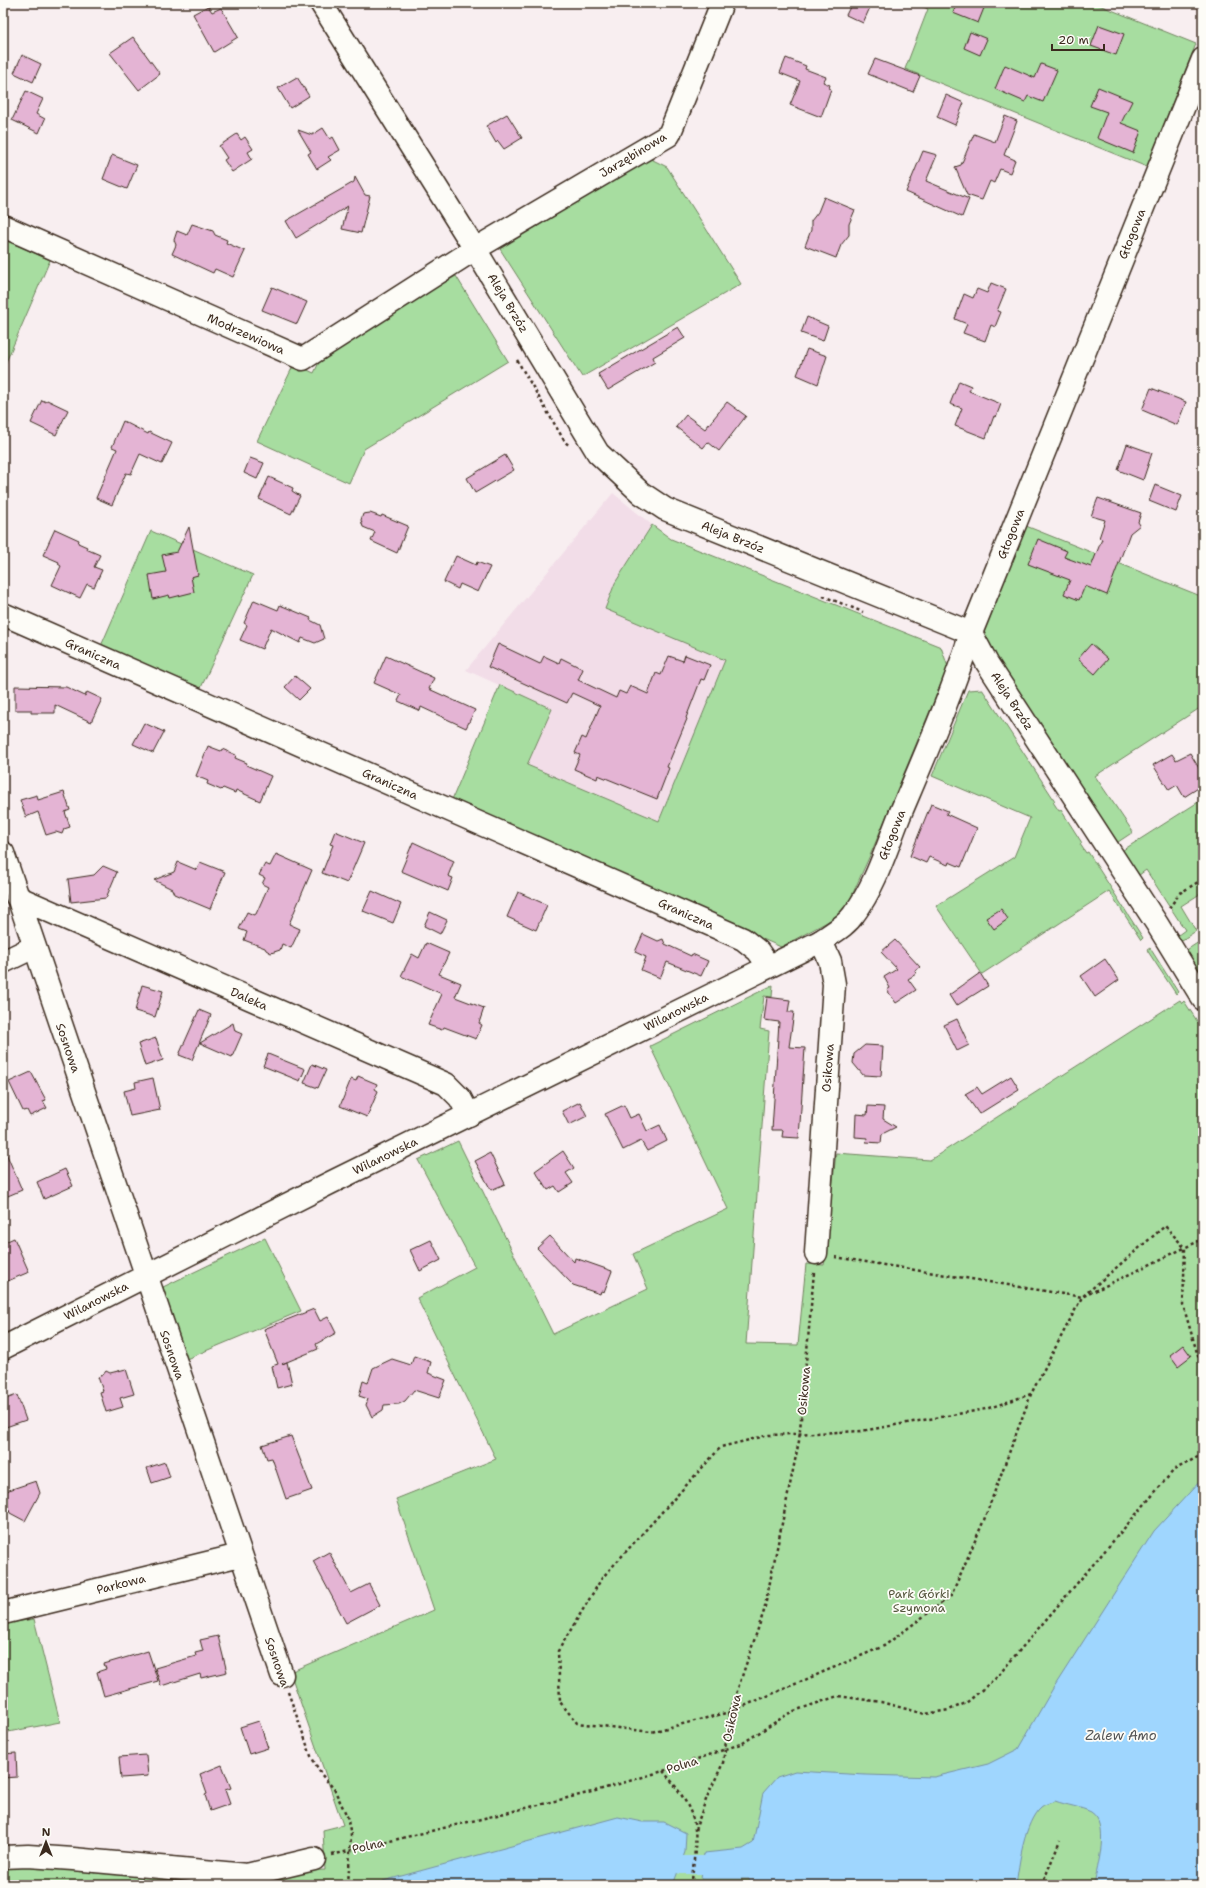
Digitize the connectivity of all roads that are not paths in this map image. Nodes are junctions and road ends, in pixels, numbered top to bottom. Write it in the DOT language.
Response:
graph roads {
  1 [pos="321,3"];
  2 [pos="722,3"];
  3 [pos="1203,59"];
  4 [pos="3,226"];
  5 [pos="475,249"];
  6 [pos="3,614"];
  7 [pos="971,633"];
  8 [pos="3,853"];
  9 [pos="17,897"];
  10 [pos="821,940"];
  11 [pos="34,947"];
  12 [pos="3,962"];
  13 [pos="768,965"];
  14 [pos="1203,999"];
  15 [pos="469,1115"];
  16 [pos="816,1254"];
  17 [pos="145,1277"];
  18 [pos="3,1348"];
  19 [pos="240,1554"];
  20 [pos="3,1613"];
  21 [pos="282,1675"];
  22 [pos="3,1857"];
  23 [pos="314,1859"];
  1 -- 5 [label="street, Aleja Brzóz"];
  2 -- 5 [label="street, Jarzębinowa"];
  3 -- 7 [label="street, Głogowa"];
  4 -- 5 [label="street, Modrzewiowa"];
  5 -- 7 [label="street, Aleja Brzóz"];
  6 -- 13 [label="street, Graniczna"];
  7 -- 10 [label="street, Głogowa"];
  7 -- 14 [label="street, Aleja Brzóz"];
  8 -- 9 [label="street, Sosnowa"];
  9 -- 11 [label="street, Sosnowa"];
  9 -- 15 [label="street, Daleka"];
  10 -- 13 [label="street, Głogowa"];
  10 -- 16 [label="street, Osikowa"];
  11 -- 12 [label="street"];
  11 -- 17 [label="street, Sosnowa"];
  13 -- 15 [label="street, Wilanowska"];
  15 -- 17 [label="street, Wilanowska"];
  17 -- 18 [label="street, Wilanowska"];
  17 -- 19 [label="street, Sosnowa"];
  19 -- 20 [label="street, Parkowa"];
  19 -- 21 [label="street, Sosnowa"];
  22 -- 23 [label="street"];
}
